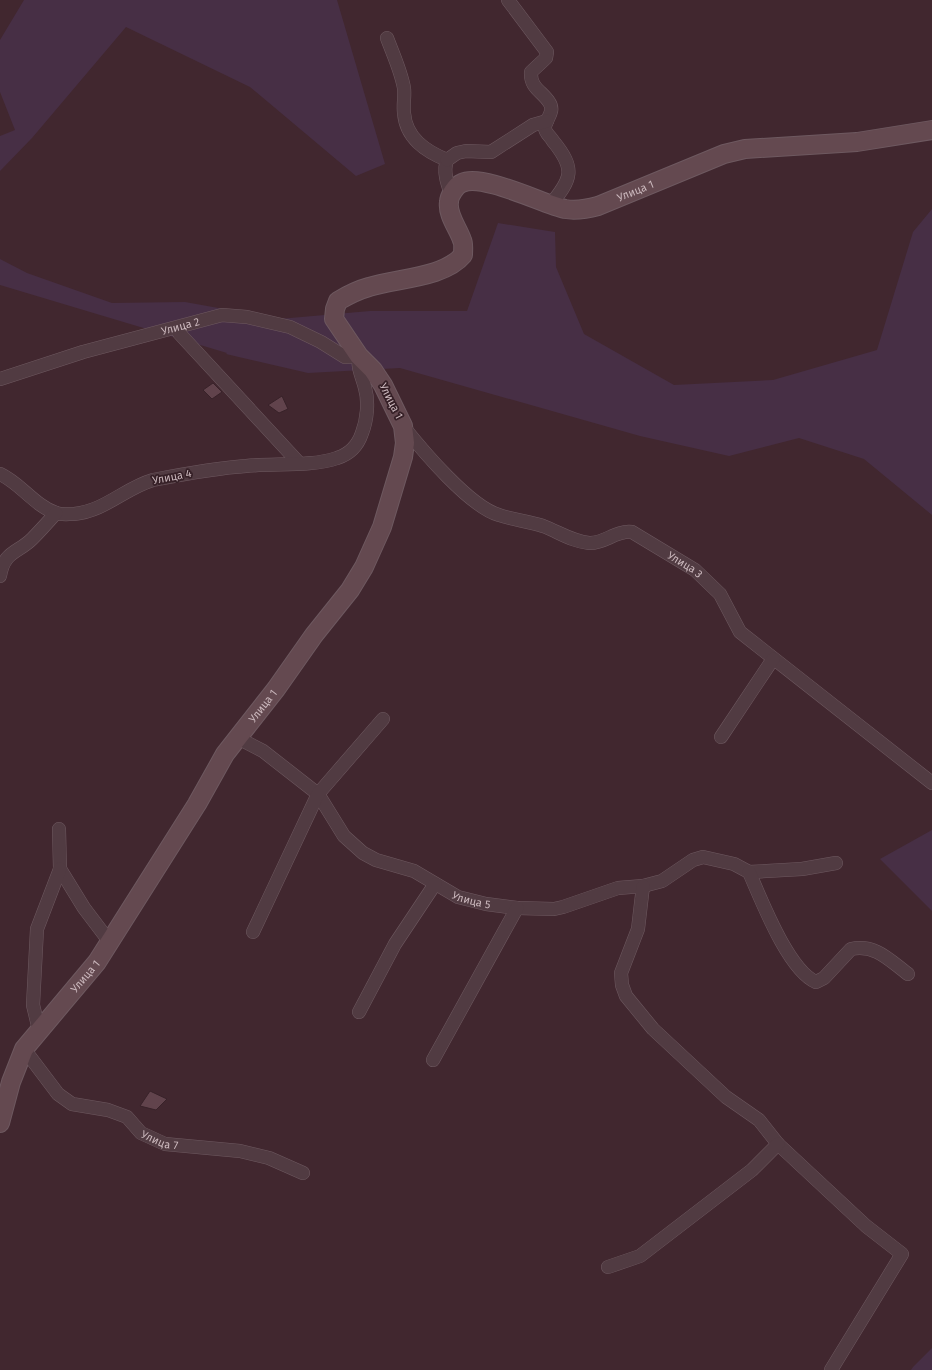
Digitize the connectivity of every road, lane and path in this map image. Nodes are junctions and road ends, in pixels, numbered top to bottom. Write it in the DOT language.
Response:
graph roads {
  1 [pos="508,0"];
  2 [pos="387,38"];
  3 [pos="548,121"];
  4 [pos="932,130"];
  5 [pos="448,160"];
  6 [pos="451,194"];
  7 [pos="550,205"];
  8 [pos="179,333"];
  9 [pos="359,356"];
  10 [pos="0,379"];
  11 [pos="403,426"];
  12 [pos="299,463"];
  13 [pos="0,474"];
  14 [pos="56,513"];
  15 [pos="0,576"];
  16 [pos="773,659"];
  17 [pos="383,719"];
  18 [pos="721,737"];
  19 [pos="238,738"];
  20 [pos="932,783"];
  21 [pos="318,794"];
  22 [pos="59,829"];
  23 [pos="836,863"];
  24 [pos="60,869"];
  25 [pos="749,872"];
  26 [pos="435,884"];
  27 [pos="643,886"];
  28 [pos="516,908"];
  29 [pos="253,932"];
  30 [pos="109,940"];
  31 [pos="908,974"];
  32 [pos="358,1012"];
  33 [pos="40,1030"];
  34 [pos="24,1049"];
  35 [pos="433,1060"];
  36 [pos="6,1080"];
  37 [pos="0,1124"];
  38 [pos="778,1144"];
  39 [pos="303,1173"];
  40 [pos="608,1267"];
  41 [pos="831,1370"];
  1 -- 3 [label="street"];
  2 -- 5 [label="street"];
  3 -- 5 [label="street"];
  3 -- 7 [label="street"];
  4 -- 7 [label="main road, Улица 1"];
  5 -- 6 [label="street"];
  6 -- 7 [label="main road, Улица 1"];
  6 -- 9 [label="main road, Улица 1"];
  8 -- 12 [label="street, Улица 2"];
  9 -- 10 [label="street, Улица 2"];
  9 -- 11 [label="main road, Улица 1"];
  9 -- 12 [label="street, Улица 4"];
  11 -- 16 [label="street, Улица 3"];
  11 -- 19 [label="main road, Улица 1"];
  12 -- 14 [label="street, Улица 4"];
  13 -- 14 [label="street"];
  14 -- 15 [label="street"];
  16 -- 18 [label="street"];
  16 -- 20 [label="street, Улица 3"];
  17 -- 21 [label="street"];
  19 -- 21 [label="street, Улица 5"];
  19 -- 30 [label="main road, Улица 1"];
  21 -- 26 [label="street, Улица 5"];
  21 -- 29 [label="street"];
  22 -- 24 [label="street"];
  23 -- 25 [label="street"];
  24 -- 30 [label="street"];
  24 -- 33 [label="street"];
  25 -- 27 [label="street, Улица 5"];
  25 -- 31 [label="street"];
  26 -- 28 [label="street, Улица 5"];
  26 -- 32 [label="street"];
  27 -- 28 [label="street, Улица 5"];
  27 -- 38 [label="street"];
  28 -- 35 [label="street"];
  30 -- 33 [label="main road, Улица 1"];
  33 -- 34 [label="main road, Улица 1"];
  34 -- 36 [label="main road, Улица 1"];
  34 -- 39 [label="street, Улица 7"];
  36 -- 37 [label="main road, Улица 1"];
  38 -- 40 [label="street"];
  38 -- 41 [label="street"];
}
